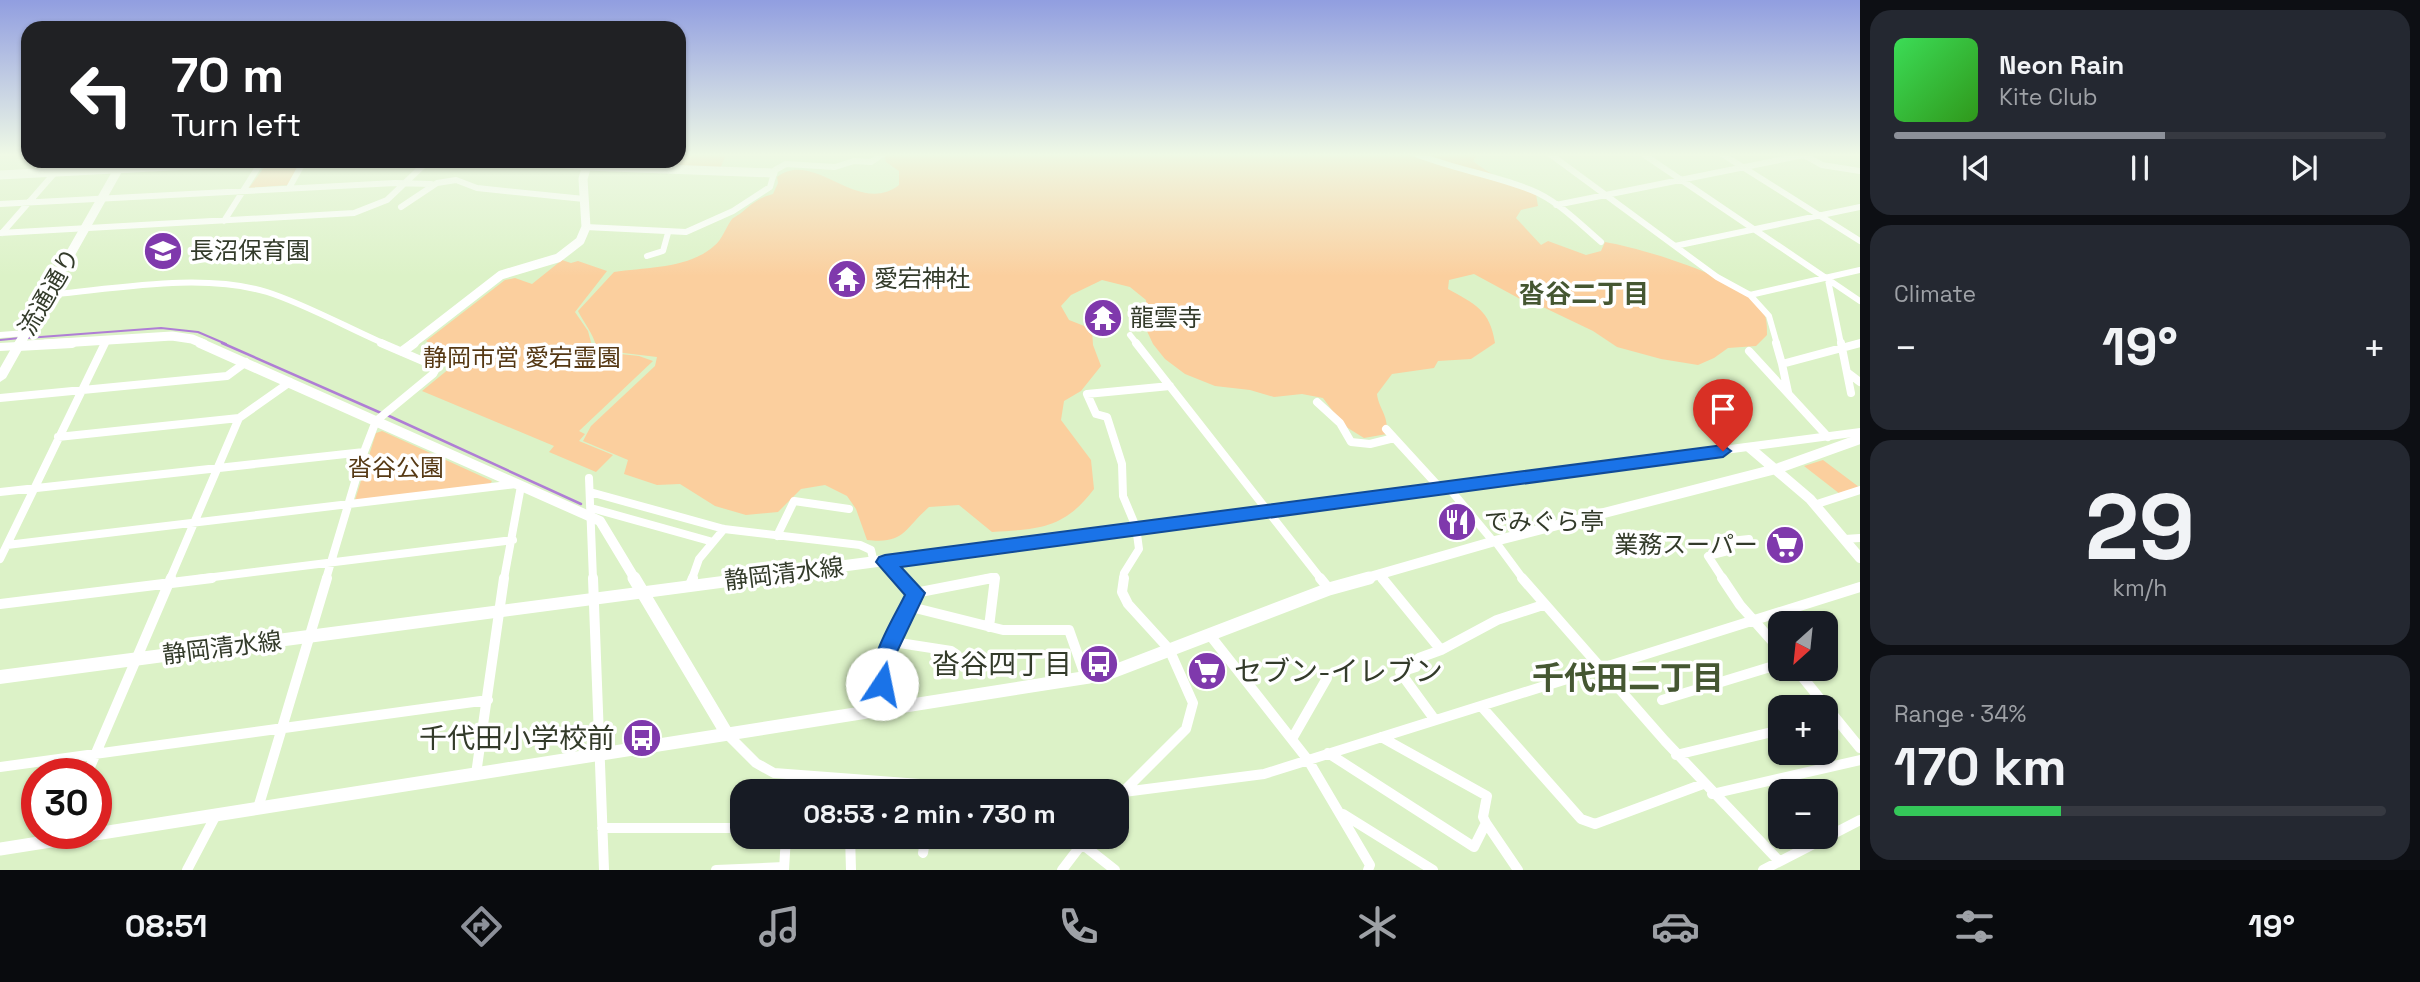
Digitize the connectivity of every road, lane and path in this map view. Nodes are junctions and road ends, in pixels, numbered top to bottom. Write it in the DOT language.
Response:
graph roads {
  1 [pos="35,195"];
  2 [pos="103,195"];
  3 [pos="169,195"];
  4 [pos="240,195"];
  5 [pos="396,195"];
  6 [pos="418,195"];
  7 [pos="541,195"];
  8 [pos="584,195"];
  9 [pos="758,195"];
  10 [pos="1539,195"];
  11 [pos="1606,195"];
  12 [pos="1702,195"];
  13 [pos="1787,195"];
  14 [pos="101,198"];
  15 [pos="584,199"];
  16 [pos="28,202"];
  17 [pos="0,204"];
  18 [pos="1556,205"];
  19 [pos="1860,206"];
  20 [pos="401,207"];
  21 [pos="1819,215"];
  22 [pos="224,221"];
  23 [pos="586,227"];
  24 [pos="85,229"];
  25 [pos="1753,229"];
  26 [pos="1,233"];
  27 [pos="668,233"];
  28 [pos="1601,242"];
  29 [pos="1860,242"];
  30 [pos="1675,246"];
  31 [pos="647,256"];
  32 [pos="1860,270"];
  33 [pos="1827,278"];
  34 [pos="47,295"];
  35 [pos="1750,295"];
  36 [pos="1860,301"];
  37 [pos="0,335"];
  38 [pos="1130,335"];
  39 [pos="106,340"];
  40 [pos="21,341"];
  41 [pos="1856,344"];
  42 [pos="0,347"];
  43 [pos="1843,348"];
  44 [pos="403,351"];
  45 [pos="1748,351"];
  46 [pos="1860,351"];
  47 [pos="246,362"];
  48 [pos="1782,363"];
  49 [pos="1848,373"];
  50 [pos="0,378"];
  51 [pos="290,382"];
  52 [pos="1860,382"];
  53 [pos="1170,386"];
  54 [pos="82,390"];
  55 [pos="1788,392"];
  56 [pos="1851,393"];
  57 [pos="0,398"];
  58 [pos="1317,402"];
  59 [pos="239,418"];
  60 [pos="378,419"];
  61 [pos="1386,429"];
  62 [pos="1860,432"];
  63 [pos="58,436"];
  64 [pos="1828,437"];
  65 [pos="1394,438"];
  66 [pos="1860,439"];
  67 [pos="1750,448"];
  68 [pos="364,452"];
  69 [pos="218,468"];
  70 [pos="1779,468"];
  71 [pos="589,478"];
  72 [pos="519,485"];
  73 [pos="1444,487"];
  74 [pos="35,488"];
  75 [pos="1860,490"];
  76 [pos="0,492"];
  77 [pos="590,492"];
  78 [pos="1817,503"];
  79 [pos="349,504"];
  80 [pos="849,509"];
  81 [pos="1266,511"];
  82 [pos="591,513"];
  83 [pos="195,522"];
  84 [pos="1136,527"];
  85 [pos="724,529"];
  86 [pos="777,536"];
  87 [pos="1860,538"];
  88 [pos="1749,539"];
  89 [pos="1845,539"];
  90 [pos="513,540"];
  91 [pos="1494,541"];
  92 [pos="713,542"];
  93 [pos="7,545"];
  94 [pos="1860,558"];
  95 [pos="0,559"];
  96 [pos="880,562"];
  97 [pos="332,563"];
  98 [pos="1379,574"];
  99 [pos="169,583"];
  100 [pos="690,585"];
  101 [pos="1860,587"];
  102 [pos="1329,589"];
  103 [pos="915,593"];
  104 [pos="642,594"];
  105 [pos="595,600"];
  106 [pos="0,604"];
  107 [pos="1543,605"];
  108 [pos="911,607"];
  109 [pos="498,613"];
  110 [pos="1755,620"];
  111 [pos="989,627"];
  112 [pos="1209,634"];
  113 [pos="1768,636"];
  114 [pos="308,638"];
  115 [pos="893,642"];
  116 [pos="1169,649"];
  117 [pos="1441,650"];
  118 [pos="957,655"];
  119 [pos="136,659"];
  120 [pos="1768,668"];
  121 [pos="1600,669"];
  122 [pos="0,677"];
  123 [pos="1086,678"];
  124 [pos="1327,678"];
  125 [pos="488,700"];
  126 [pos="1662,700"];
  127 [pos="1481,706"];
  128 [pos="880,710"];
  129 [pos="1435,720"];
  130 [pos="1838,726"];
  131 [pos="282,729"];
  132 [pos="1768,733"];
  133 [pos="727,734"];
  134 [pos="1381,737"];
  135 [pos="1292,739"];
  136 [pos="1860,748"];
  137 [pos="1328,753"];
  138 [pos="95,754"];
  139 [pos="600,755"];
  140 [pos="1676,755"];
  141 [pos="93,758"];
  142 [pos="1308,760"];
  143 [pos="1860,760"];
  144 [pos="0,767"];
  145 [pos="476,774"];
  146 [pos="813,779"];
  147 [pos="1129,784"];
  148 [pos="1703,784"];
  149 [pos="1129,793"];
  150 [pos="1712,794"];
  151 [pos="258,808"];
  152 [pos="1341,813"];
  153 [pos="216,815"];
  154 [pos="1860,820"];
  155 [pos="1486,823"];
  156 [pos="602,828"];
  157 [pos="730,828"];
  158 [pos="112,829"];
  159 [pos="21,844"];
  160 [pos="0,849"];
  161 [pos="785,849"];
  162 [pos="850,849"];
  163 [pos="924,849"];
  164 [pos="1078,849"];
  165 [pos="1094,849"];
  166 [pos="923,853"];
  167 [pos="1778,860"];
  168 [pos="784,868"];
  169 [pos="187,870"];
  170 [pos="604,870"];
  171 [pos="716,870"];
  172 [pos="851,870"];
  173 [pos="1062,870"];
  174 [pos="1115,870"];
  175 [pos="1368,870"];
  176 [pos="1433,870"];
  177 [pos="1518,870"];
  178 [pos="1763,870"];
  1 -- 16 [label="street"];
  2 -- 14 [label="main road, 流通通り"];
  3 -- 14 [label="street"];
  4 -- 22 [label="street"];
  5 -- 22 [label="street"];
  6 -- 20 [label="street"];
  7 -- 15 [label="street"];
  8 -- 15 [label="street"];
  9 -- 27 [label="street"];
  10 -- 18 [label="street"];
  11 -- 18 [label="street"];
  11 -- 30 [label="street"];
  12 -- 25 [label="street"];
  13 -- 21 [label="street"];
  14 -- 16 [label="street"];
  14 -- 24 [label="main road, 流通通り"];
  15 -- 23 [label="street"];
  16 -- 17 [label="street"];
  16 -- 26 [label="street"];
  18 -- 28 [label="street"];
  19 -- 21 [label="street"];
  21 -- 25 [label="street"];
  21 -- 29 [label="street"];
  22 -- 24 [label="street"];
  23 -- 27 [label="street"];
  23 -- 44 [label="street"];
  24 -- 26 [label="street"];
  24 -- 34 [label="main road, 流通通り"];
  25 -- 30 [label="street"];
  25 -- 33 [label="street"];
  27 -- 31 [label="street"];
  30 -- 35 [label="street"];
  32 -- 33 [label="street"];
  33 -- 35 [label="street"];
  33 -- 36 [label="street"];
  33 -- 43 [label="street"];
  34 -- 40 [label="main road, 流通通り"];
  34 -- 44 [label="street"];
  35 -- 48 [label="street"];
  37 -- 40 [label="street"];
  38 -- 53 [label="street"];
  39 -- 40 [label="street"];
  39 -- 47 [label="street"];
  39 -- 54 [label="street"];
  40 -- 42 [label="street"];
  40 -- 50 [label="main road, 流通通り"];
  41 -- 43 [label="street"];
  41 -- 46 [label="street"];
  43 -- 48 [label="street"];
  43 -- 49 [label="street"];
  44 -- 60 [label="street"];
  45 -- 55 [label="street"];
  47 -- 51 [label="street"];
  47 -- 54 [label="street"];
  48 -- 55 [label="street"];
  49 -- 52 [label="street"];
  49 -- 56 [label="street"];
  51 -- 59 [label="street"];
  51 -- 60 [label="street"];
  53 -- 81 [label="street"];
  53 -- 84 [label="street"];
  54 -- 57 [label="street"];
  54 -- 63 [label="street"];
  55 -- 64 [label="street"];
  58 -- 65 [label="street"];
  59 -- 63 [label="street"];
  59 -- 69 [label="street"];
  60 -- 68 [label="street"];
  60 -- 72 [label="street"];
  61 -- 65 [label="street"];
  62 -- 64 [label="main road, 静岡清水線"];
  63 -- 74 [label="street"];
  64 -- 67 [label="main road, 静岡清水線"];
  65 -- 73 [label="street"];
  66 -- 70 [label="street"];
  67 -- 70 [label="street"];
  67 -- 73 [label="main road, 静岡清水線"];
  68 -- 69 [label="street"];
  68 -- 79 [label="street"];
  69 -- 74 [label="street"];
  69 -- 83 [label="street"];
  70 -- 78 [label="street"];
  70 -- 91 [label="street"];
  71 -- 77 [label="street"];
  72 -- 79 [label="street"];
  72 -- 82 [label="street"];
  72 -- 90 [label="street"];
  73 -- 81 [label="main road, 静岡清水線"];
  73 -- 91 [label="street"];
  74 -- 76 [label="street"];
  74 -- 93 [label="street"];
  75 -- 78 [label="street"];
  77 -- 82 [label="street"];
  77 -- 85 [label="street"];
  78 -- 89 [label="street"];
  79 -- 83 [label="street"];
  79 -- 97 [label="street"];
  80 -- 86 [label="street"];
  81 -- 84 [label="main road, 静岡清水線"];
  81 -- 102 [label="street"];
  82 -- 92 [label="street"];
  82 -- 104 [label="street"];
  82 -- 105 [label="street"];
  83 -- 93 [label="street"];
  83 -- 99 [label="street"];
  84 -- 96 [label="main road, 静岡清水線"];
  84 -- 116 [label="street"];
  85 -- 86 [label="street"];
  85 -- 92 [label="street"];
  86 -- 96 [label="street"];
  87 -- 89 [label="street"];
  88 -- 110 [label="street"];
  89 -- 94 [label="street"];
  90 -- 97 [label="street"];
  90 -- 109 [label="street"];
  91 -- 98 [label="street"];
  91 -- 107 [label="street"];
  92 -- 100 [label="street"];
  93 -- 95 [label="street"];
  96 -- 100 [label="main road, 静岡清水線"];
  96 -- 103 [label="street"];
  97 -- 99 [label="street"];
  97 -- 114 [label="street"];
  98 -- 102 [label="street"];
  98 -- 117 [label="street"];
  99 -- 106 [label="street"];
  99 -- 119 [label="street"];
  100 -- 104 [label="main road, 静岡清水線"];
  101 -- 110 [label="street"];
  102 -- 112 [label="street"];
  103 -- 108 [label="street"];
  103 -- 111 [label="street"];
  104 -- 105 [label="main road, 静岡清水線"];
  104 -- 133 [label="street"];
  105 -- 109 [label="main road, 静岡清水線"];
  105 -- 139 [label="street"];
  107 -- 117 [label="street"];
  107 -- 121 [label="street"];
  108 -- 111 [label="street"];
  108 -- 115 [label="street"];
  109 -- 114 [label="main road, 静岡清水線"];
  109 -- 125 [label="street"];
  110 -- 113 [label="street"];
  110 -- 121 [label="street"];
  111 -- 123 [label="street"];
  112 -- 116 [label="street"];
  112 -- 135 [label="street"];
  114 -- 119 [label="main road, 静岡清水線"];
  114 -- 131 [label="street"];
  115 -- 118 [label="street"];
  115 -- 128 [label="street"];
  116 -- 123 [label="street"];
  116 -- 147 [label="street"];
  117 -- 129 [label="street"];
  119 -- 122 [label="main road, 静岡清水線"];
  119 -- 138 [label="street"];
  120 -- 126 [label="street"];
  121 -- 127 [label="street"];
  121 -- 140 [label="street"];
  123 -- 128 [label="street"];
  124 -- 135 [label="street"];
  125 -- 131 [label="street"];
  125 -- 145 [label="street"];
  127 -- 129 [label="street"];
  127 -- 148 [label="street"];
  128 -- 133 [label="street"];
  129 -- 134 [label="street"];
  130 -- 136 [label="street"];
  131 -- 138 [label="street"];
  131 -- 151 [label="street"];
  132 -- 140 [label="street"];
  133 -- 139 [label="street"];
  133 -- 146 [label="street"];
  134 -- 137 [label="street"];
  134 -- 155 [label="street"];
  135 -- 142 [label="street"];
  137 -- 142 [label="street"];
  137 -- 155 [label="street"];
  138 -- 141 [label="street"];
  138 -- 144 [label="street"];
  139 -- 145 [label="street"];
  139 -- 156 [label="street"];
  140 -- 148 [label="street"];
  142 -- 149 [label="street"];
  142 -- 152 [label="street"];
  143 -- 150 [label="street"];
  145 -- 151 [label="street"];
  148 -- 150 [label="street"];
  150 -- 167 [label="street"];
  151 -- 153 [label="street"];
  152 -- 175 [label="street"];
  152 -- 176 [label="street"];
  153 -- 158 [label="street"];
  153 -- 169 [label="street"];
  154 -- 167 [label="street"];
  155 -- 177 [label="street"];
  156 -- 157 [label="street"];
  156 -- 170 [label="street"];
  159 -- 160 [label="street"];
  161 -- 168 [label="street"];
  162 -- 172 [label="street"];
  163 -- 166 [label="street"];
  164 -- 173 [label="street"];
  165 -- 174 [label="street"];
  167 -- 178 [label="street"];
  168 -- 171 [label="street"];
}
